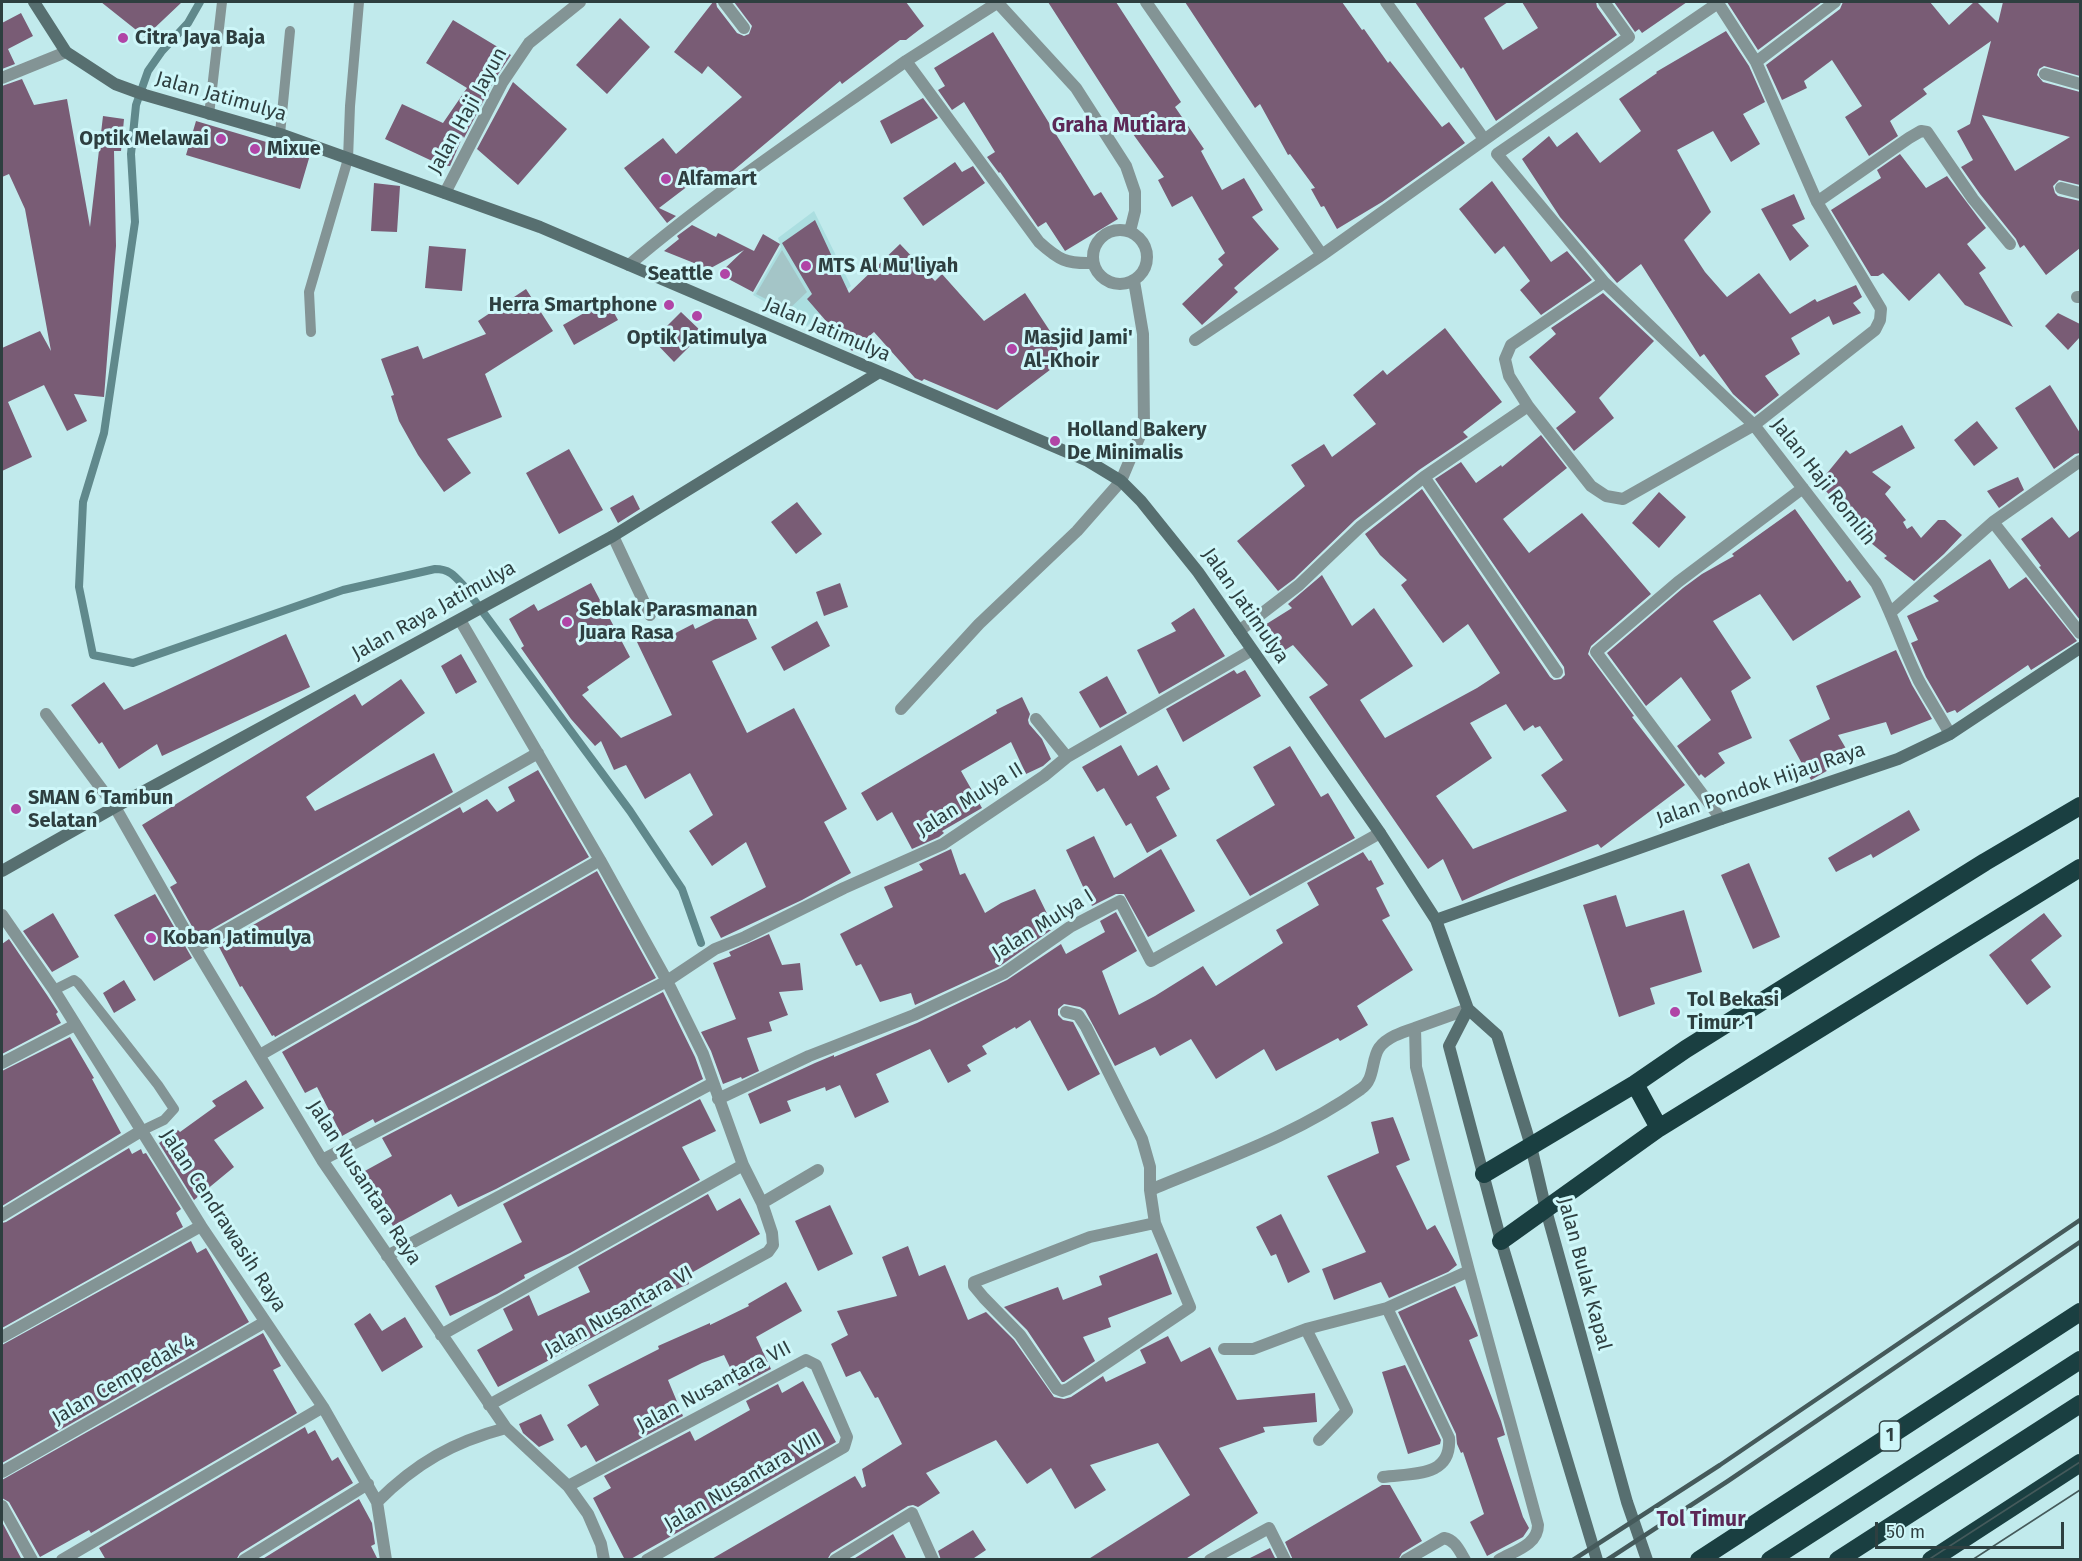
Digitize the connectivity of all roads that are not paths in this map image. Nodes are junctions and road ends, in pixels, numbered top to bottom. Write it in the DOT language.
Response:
graph roads {
  1 [pos="34,2"];
  2 [pos="222,2"];
  3 [pos="359,2"];
  4 [pos="580,2"];
  5 [pos="724,2"];
  6 [pos="997,2"];
  7 [pos="1146,2"];
  8 [pos="1386,2"];
  9 [pos="1604,2"];
  10 [pos="1718,2"];
  11 [pos="1835,2"];
  12 [pos="744,28"];
  13 [pos="290,31"];
  14 [pos="66,52"];
  15 [pos="906,61"];
  16 [pos="1756,62"];
  17 [pos="2045,74"];
  18 [pos="2,78"];
  19 [pos="2080,84"];
  20 [pos="209,115"];
  21 [pos="280,134"];
  22 [pos="1484,139"];
  23 [pos="348,159"];
  24 [pos="2061,188"];
  25 [pos="445,193"];
  26 [pos="2080,193"];
  27 [pos="1817,202"];
  28 [pos="1130,231"];
  29 [pos="2010,244"];
  30 [pos="1322,255"];
  31 [pos="1093,263"];
  32 [pos="629,265"];
  33 [pos="1134,281"];
  34 [pos="1604,282"];
  35 [pos="311,332"];
  36 [pos="1195,340"];
  37 [pos="878,373"];
  38 [pos="1528,406"];
  39 [pos="1754,425"];
  40 [pos="2080,461"];
  41 [pos="1424,477"];
  42 [pos="1121,481"];
  43 [pos="1803,488"];
  44 [pos="1993,522"];
  45 [pos="613,536"];
  46 [pos="1891,612"];
  47 [pos="650,615"];
  48 [pos="464,617"];
  49 [pos="1239,631"];
  50 [pos="2080,633"];
  51 [pos="2080,648"];
  52 [pos="1252,650"];
  53 [pos="1557,672"];
  54 [pos="901,709"];
  55 [pos="46,714"];
  56 [pos="1036,719"];
  57 [pos="1950,734"];
  58 [pos="538,753"];
  59 [pos="1067,757"];
  60 [pos="115,807"];
  61 [pos="2080,807"];
  62 [pos="1721,819"];
  63 [pos="1380,833"];
  64 [pos="600,860"];
  65 [pos="2080,868"];
  66 [pos="2,871"];
  67 [pos="2,915"];
  68 [pos="1436,921"];
  69 [pos="195,948"];
  70 [pos="668,981"];
  71 [pos="54,990"];
  72 [pos="1468,1009"];
  73 [pos="1066,1012"];
  74 [pos="75,1025"];
  75 [pos="1415,1028"];
  76 [pos="260,1055"];
  77 [pos="2,1063"];
  78 [pos="713,1083"];
  79 [pos="1635,1084"];
  80 [pos="718,1099"];
  81 [pos="1659,1128"];
  82 [pos="141,1131"];
  83 [pos="1531,1146"];
  84 [pos="322,1160"];
  85 [pos="743,1165"];
  86 [pos="818,1170"];
  87 [pos="1484,1174"];
  88 [pos="1150,1190"];
  89 [pos="762,1203"];
  90 [pos="1546,1210"];
  91 [pos="2,1215"];
  92 [pos="1155,1223"];
  93 [pos="201,1226"];
  94 [pos="1501,1241"];
  95 [pos="387,1256"];
  96 [pos="1469,1271"];
  97 [pos="1387,1308"];
  98 [pos="2080,1312"];
  99 [pos="265,1322"];
  100 [pos="1306,1329"];
  101 [pos="441,1335"];
  102 [pos="2,1337"];
  103 [pos="1224,1349"];
  104 [pos="2080,1360"];
  105 [pos="2080,1404"];
  106 [pos="489,1405"];
  107 [pos="323,1407"];
  108 [pos="506,1428"];
  109 [pos="844,1430"];
  110 [pos="1319,1440"];
  111 [pos="2080,1463"];
  112 [pos="2,1472"];
  113 [pos="1383,1477"];
  114 [pos="2080,1477"];
  115 [pos="368,1484"];
  116 [pos="568,1486"];
  117 [pos="377,1502"];
  118 [pos="2,1506"];
  119 [pos="1963,1540"];
  120 [pos="32,1560"];
  121 [pos="62,1560"];
  122 [pos="244,1560"];
  123 [pos="386,1560"];
  124 [pos="604,1560"];
  125 [pos="647,1560"];
  126 [pos="835,1560"];
  127 [pos="933,1560"];
  128 [pos="1210,1560"];
  129 [pos="1285,1560"];
  130 [pos="1406,1560"];
  131 [pos="1465,1560"];
  132 [pos="1499,1560"];
  133 [pos="1597,1560"];
  134 [pos="1647,1560"];
  135 [pos="1699,1560"];
  136 [pos="1770,1560"];
  137 [pos="1838,1560"];
  138 [pos="1931,1560"];
  1 -- 14 [label="main road, Jalan Jatimulya"];
  2 -- 20 [label="lane"];
  3 -- 23 [label="lane"];
  4 -- 25 [label="street, Jalan Haji Jayun"];
  5 -- 12 [label="street"];
  6 -- 15 [label="street"];
  6 -- 28 [label="street"];
  7 -- 30 [label="street"];
  8 -- 22 [label="street"];
  9 -- 22 [label="street"];
  10 -- 16 [label="street, Jalan Haji Romlih"];
  10 -- 34 [label="street"];
  11 -- 16 [label="street"];
  13 -- 21 [label="lane"];
  14 -- 18 [label="street"];
  14 -- 20 [label="main road, Jalan Jatimulya"];
  15 -- 31 [label="street"];
  15 -- 32 [label="street"];
  16 -- 27 [label="street, Jalan Haji Romlih"];
  17 -- 19 [label="street"];
  20 -- 21 [label="main road, Jalan Jatimulya"];
  21 -- 23 [label="main road, Jalan Jatimulya"];
  22 -- 30 [label="street"];
  23 -- 25 [label="main road, Jalan Jatimulya"];
  23 -- 35 [label="lane"];
  24 -- 26 [label="street"];
  25 -- 32 [label="main road, Jalan Jatimulya"];
  27 -- 29 [label="street"];
  27 -- 39 [label="street, Jalan Haji Romlih"];
  28 -- 31 [label="street"];
  28 -- 33 [label="street"];
  30 -- 36 [label="street"];
  31 -- 33 [label="street"];
  32 -- 37 [label="main road, Jalan Jatimulya"];
  33 -- 42 [label="street"];
  34 -- 38 [label="street"];
  34 -- 39 [label="street"];
  37 -- 42 [label="main road, Jalan Jatimulya"];
  37 -- 45 [label="main road, Jalan Raya Jatimulya"];
  38 -- 39 [label="street"];
  38 -- 41 [label="street"];
  39 -- 43 [label="street, Jalan Haji Romlih"];
  40 -- 44 [label="street"];
  41 -- 49 [label="street"];
  41 -- 53 [label="street"];
  42 -- 49 [label="main road, Jalan Jatimulya"];
  42 -- 54 [label="street"];
  43 -- 46 [label="street, Jalan Haji Romlih"];
  43 -- 62 [label="street"];
  44 -- 46 [label="street"];
  44 -- 50 [label="street"];
  45 -- 47 [label="street"];
  45 -- 48 [label="main road, Jalan Raya Jatimulya"];
  46 -- 57 [label="street, Jalan Haji Romlih"];
  48 -- 58 [label="street"];
  48 -- 60 [label="main road, Jalan Raya Jatimulya"];
  49 -- 52 [label="main road, Jalan Jatimulya"];
  51 -- 57 [label="main road, Jalan Pondok Hijau Raya"];
  52 -- 59 [label="street, Jalan Mulya II"];
  52 -- 63 [label="main road, Jalan Jatimulya"];
  55 -- 60 [label="street, Jalan Nusantara Raya"];
  56 -- 59 [label="street"];
  57 -- 62 [label="main road, Jalan Pondok Hijau Raya"];
  58 -- 64 [label="street"];
  58 -- 69 [label="street"];
  59 -- 70 [label="street, Jalan Mulya II"];
  60 -- 66 [label="main road, Jalan Raya Jatimulya"];
  60 -- 69 [label="street, Jalan Nusantara Raya"];
  61 -- 79 [label="highway"];
  62 -- 68 [label="main road, Jalan Pondok Hijau Raya"];
  63 -- 68 [label="main road, Jalan Jatimulya"];
  63 -- 80 [label="street, Jalan Mulya I"];
  64 -- 70 [label="street"];
  64 -- 76 [label="street"];
  65 -- 81 [label="highway"];
  67 -- 71 [label="street, Jalan Cendrawasih Raya"];
  68 -- 72 [label="main road, Jalan Bulak Kapal"];
  69 -- 76 [label="street, Jalan Nusantara Raya"];
  70 -- 78 [label="street"];
  70 -- 84 [label="street, Jalan Mulya II"];
  71 -- 74 [label="street, Jalan Cendrawasih Raya"];
  71 -- 82 [label="lane"];
  72 -- 75 [label="street"];
  72 -- 83 [label="main road, Jalan Bulak Kapal"];
  72 -- 87 [label="main road"];
  73 -- 88 [label="street"];
  74 -- 77 [label="street"];
  74 -- 82 [label="street, Jalan Cendrawasih Raya"];
  75 -- 88 [label="street"];
  75 -- 96 [label="street"];
  76 -- 84 [label="street, Jalan Nusantara Raya"];
  78 -- 80 [label="street"];
  78 -- 95 [label="street"];
  79 -- 81 [label="highway"];
  79 -- 83 [label="highway"];
  80 -- 85 [label="street"];
  81 -- 90 [label="highway"];
  82 -- 91 [label="street"];
  82 -- 93 [label="street, Jalan Cendrawasih Raya"];
  83 -- 87 [label="highway"];
  83 -- 90 [label="main road, Jalan Bulak Kapal"];
  84 -- 95 [label="street, Jalan Nusantara Raya"];
  85 -- 89 [label="street"];
  85 -- 101 [label="street"];
  86 -- 89 [label="street"];
  87 -- 94 [label="main road"];
  88 -- 92 [label="street"];
  89 -- 106 [label="street, Jalan Nusantara VI"];
  90 -- 94 [label="highway"];
  90 -- 134 [label="main road, Jalan Bulak Kapal"];
  92 -- 92 [label="street"];
  93 -- 99 [label="street, Jalan Cendrawasih Raya"];
  93 -- 102 [label="street"];
  94 -- 133 [label="main road"];
  95 -- 101 [label="street, Jalan Nusantara Raya"];
  96 -- 97 [label="street"];
  96 -- 132 [label="street"];
  97 -- 100 [label="street"];
  97 -- 113 [label="street"];
  98 -- 135 [label="highway, 1"];
  99 -- 107 [label="street, Jalan Cendrawasih Raya"];
  99 -- 112 [label="street, Jalan Cempedak 4"];
  100 -- 103 [label="street"];
  100 -- 110 [label="street"];
  101 -- 106 [label="street, Jalan Nusantara Raya"];
  104 -- 136 [label="highway, 1"];
  105 -- 137 [label="highway"];
  106 -- 108 [label="street, Jalan Nusantara Raya"];
  107 -- 115 [label="street, Jalan Cendrawasih Raya"];
  107 -- 121 [label="street"];
  108 -- 116 [label="street, Jalan Nusantara Raya"];
  108 -- 117 [label="street"];
  109 -- 116 [label="street, Jalan Nusantara VII"];
  109 -- 125 [label="street, Jalan Nusantara VIII"];
  111 -- 119 [label="highway"];
  114 -- 119 [label="highway"];
  115 -- 117 [label="street, Jalan Cendrawasih Raya"];
  115 -- 122 [label="street"];
  116 -- 124 [label="street, Jalan Nusantara Raya"];
  117 -- 123 [label="street, Jalan Cendrawasih Raya"];
  118 -- 120 [label="street"];
  119 -- 138 [label="highway"];
  126 -- 127 [label="street"];
  128 -- 129 [label="street"];
  130 -- 131 [label="street"];
}
